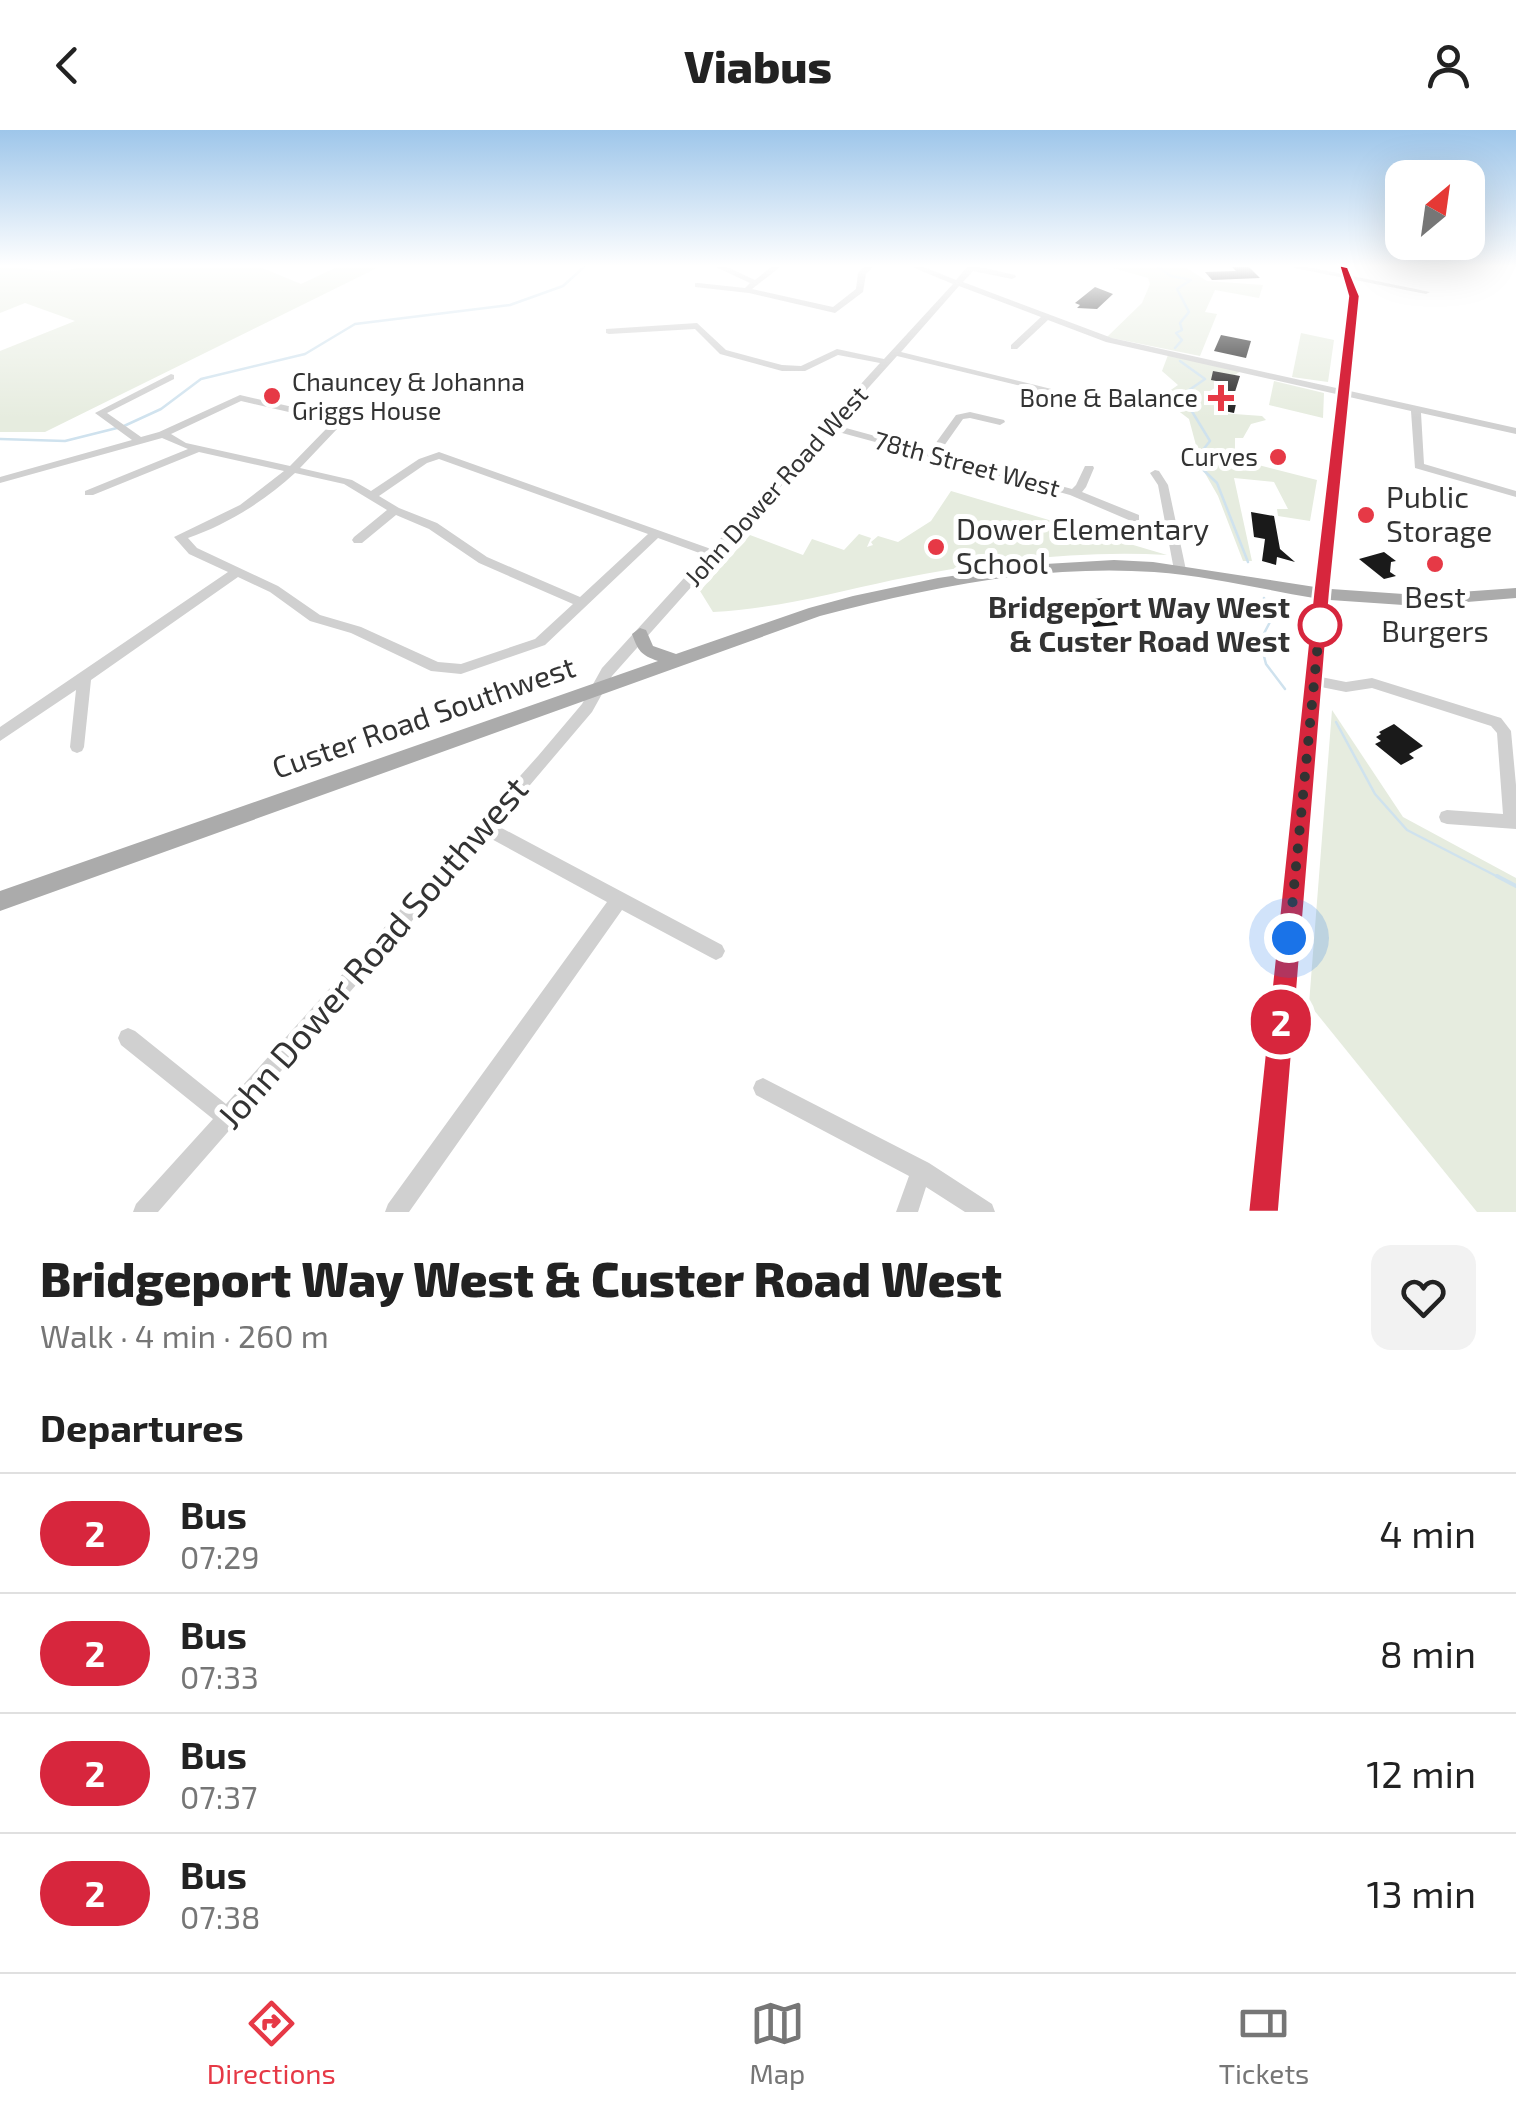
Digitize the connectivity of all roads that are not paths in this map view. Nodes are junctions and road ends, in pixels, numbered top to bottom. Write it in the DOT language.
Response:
graph roads {
  1 [pos="928,317"];
  2 [pos="1351,317"];
  3 [pos="1045,318"];
  4 [pos="609,331"];
  5 [pos="1014,347"];
  6 [pos="892,358"];
  7 [pos="171,377"];
  8 [pos="1342,392"];
  9 [pos="1109,406"];
  10 [pos="1416,409"];
  11 [pos="1000,422"];
  12 [pos="118,427"];
  13 [pos="830,427"];
  14 [pos="1516,432"];
  15 [pos="163,434"];
  16 [pos="139,440"];
  17 [pos="198,448"];
  18 [pos="434,456"];
  19 [pos="932,456"];
  20 [pos="1089,468"];
  21 [pos="297,469"];
  22 [pos="1155,473"];
  23 [pos="0,480"];
  24 [pos="89,492"];
  25 [pos="1074,492"];
  26 [pos="374,494"];
  27 [pos="1516,494"];
  28 [pos="1102,504"];
  29 [pos="395,510"];
  30 [pos="655,534"];
  31 [pos="358,540"];
  32 [pos="713,554"];
  33 [pos="1180,570"];
  34 [pos="237,572"];
  35 [pos="1516,593"];
  36 [pos="1322,594"];
  37 [pos="582,603"];
  38 [pos="640,634"];
  39 [pos="676,661"];
  40 [pos="84,676"];
  41 [pos="1316,681"];
  42 [pos="597,690"];
  43 [pos="0,736"];
  44 [pos="77,747"];
  45 [pos="1448,817"];
  46 [pos="1514,821"];
  47 [pos="484,827"];
  48 [pos="0,901"];
  49 [pos="618,901"];
  50 [pos="716,951"];
  51 [pos="128,1038"];
  52 [pos="764,1088"];
  53 [pos="228,1118"];
  54 [pos="921,1171"];
  55 [pos="144,1212"];
  56 [pos="396,1212"];
  57 [pos="907,1212"];
  58 [pos="984,1212"];
  59 [pos="1263,1212"];
  1 -- 6 [label="street, John Dower Road West"];
  2 -- 8 [label="main road"];
  3 -- 5 [label="street"];
  3 -- 8 [label="street"];
  4 -- 6 [label="street"];
  6 -- 9 [label="street"];
  6 -- 13 [label="street, John Dower Road West"];
  7 -- 12 [label="street"];
  8 -- 10 [label="street"];
  8 -- 36 [label="main road"];
  10 -- 14 [label="street"];
  10 -- 27 [label="street"];
  11 -- 19 [label="street"];
  12 -- 16 [label="street"];
  13 -- 19 [label="street, 78th Street West"];
  13 -- 32 [label="street, John Dower Road West"];
  15 -- 16 [label="street"];
  15 -- 17 [label="street"];
  15 -- 21 [label="street"];
  16 -- 23 [label="street"];
  17 -- 21 [label="street"];
  17 -- 24 [label="street"];
  18 -- 26 [label="street"];
  18 -- 30 [label="street"];
  19 -- 25 [label="street, 78th Street West"];
  20 -- 25 [label="street"];
  21 -- 26 [label="street"];
  21 -- 34 [label="street"];
  22 -- 33 [label="street"];
  25 -- 28 [label="street, 78th Street West"];
  26 -- 29 [label="street"];
  29 -- 31 [label="street"];
  29 -- 37 [label="street"];
  30 -- 32 [label="street"];
  30 -- 37 [label="street"];
  32 -- 38 [label="street, John Dower Road West"];
  33 -- 36 [label="main road, Custer Road Southwest"];
  33 -- 39 [label="main road, Custer Road Southwest"];
  34 -- 37 [label="street"];
  34 -- 40 [label="street"];
  35 -- 36 [label="main road, Custer Road Southwest"];
  36 -- 41 [label="main road"];
  38 -- 39 [label="main road"];
  38 -- 42 [label="street, John Dower Road West"];
  39 -- 42 [label="main road, Custer Road Southwest"];
  40 -- 43 [label="street"];
  40 -- 44 [label="street"];
  41 -- 46 [label="street"];
  41 -- 59 [label="main road"];
  42 -- 47 [label="street, John Dower Road Southwest"];
  42 -- 48 [label="main road, Custer Road Southwest"];
  45 -- 46 [label="street"];
  47 -- 49 [label="street"];
  47 -- 53 [label="street, John Dower Road Southwest"];
  49 -- 50 [label="street"];
  49 -- 56 [label="street"];
  51 -- 53 [label="street"];
  52 -- 54 [label="street"];
  53 -- 55 [label="street, John Dower Road Southwest"];
  54 -- 57 [label="street"];
  54 -- 58 [label="street"];
}
